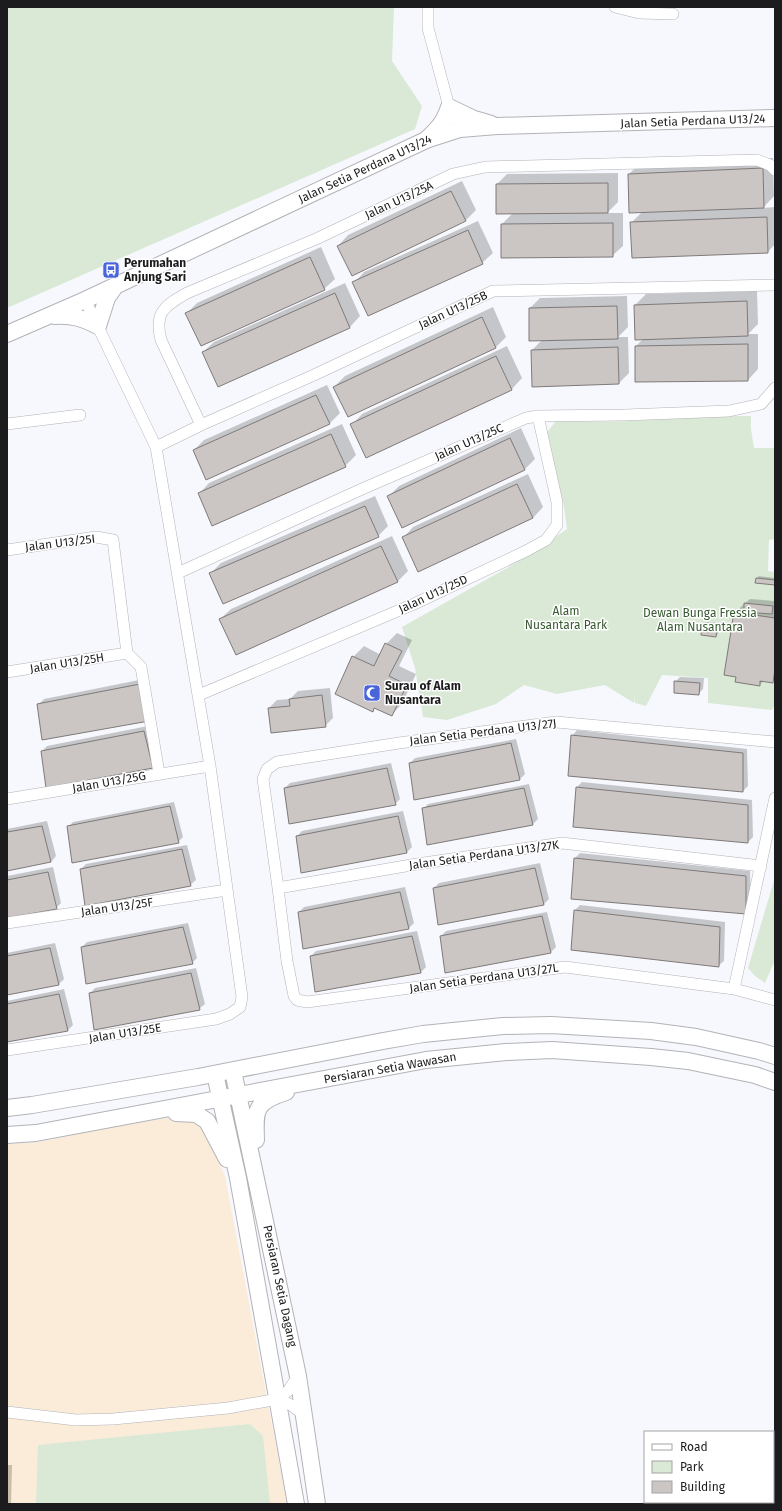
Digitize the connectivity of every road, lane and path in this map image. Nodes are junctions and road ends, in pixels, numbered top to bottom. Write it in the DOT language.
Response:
graph roads {
  1 [pos="428,7"];
  2 [pos="615,7"];
  3 [pos="673,14"];
  4 [pos="449,107"];
  5 [pos="775,118"];
  6 [pos="497,126"];
  7 [pos="460,129"];
  8 [pos="426,140"];
  9 [pos="775,170"];
  10 [pos="116,285"];
  11 [pos="775,285"];
  12 [pos="85,300"];
  13 [pos="48,316"];
  14 [pos="98,326"];
  15 [pos="7,334"];
  16 [pos="775,388"];
  17 [pos="80,414"];
  18 [pos="538,416"];
  19 [pos="7,424"];
  20 [pos="201,425"];
  21 [pos="156,447"];
  22 [pos="7,550"];
  23 [pos="178,573"];
  24 [pos="127,653"];
  25 [pos="7,672"];
  26 [pos="199,695"];
  27 [pos="775,742"];
  28 [pos="210,766"];
  29 [pos="267,769"];
  30 [pos="159,774"];
  31 [pos="775,798"];
  32 [pos="7,799"];
  33 [pos="761,866"];
  34 [pos="278,888"];
  35 [pos="227,890"];
  36 [pos="7,923"];
  37 [pos="734,989"];
  38 [pos="775,1000"];
  39 [pos="7,1050"];
  40 [pos="775,1056"];
  41 [pos="234,1070"];
  42 [pos="215,1074"];
  43 [pos="329,1078"];
  44 [pos="775,1082"];
  45 [pos="238,1094"];
  46 [pos="219,1098"];
  47 [pos="7,1108"];
  48 [pos="156,1111"];
  49 [pos="7,1135"];
  50 [pos="257,1176"];
  51 [pos="238,1178"];
  52 [pos="298,1376"];
  53 [pos="278,1399"];
  54 [pos="7,1412"];
  55 [pos="304,1415"];
  56 [pos="296,1504"];
  57 [pos="317,1504"];
  1 -- 4 [label="street"];
  2 -- 3 [label="street"];
  4 -- 6 [label="street"];
  4 -- 7 [label="street"];
  4 -- 8 [label="street"];
  5 -- 6 [label="street, Jalan Setia Perdana U13/24"];
  6 -- 7 [label="street, Jalan Setia Perdana U13/24"];
  7 -- 8 [label="street, Jalan Setia Perdana U13/24"];
  8 -- 10 [label="street, Jalan Setia Perdana U13/24"];
  9 -- 20 [label="street, Jalan U13/25A"];
  10 -- 12 [label="street, Jalan Setia Perdana U13/24"];
  10 -- 14 [label="street"];
  11 -- 20 [label="street, Jalan U13/25B"];
  12 -- 13 [label="street, Jalan Setia Perdana U13/24"];
  12 -- 14 [label="street"];
  13 -- 14 [label="street"];
  13 -- 15 [label="street, Jalan Setia Perdana U13/24"];
  14 -- 21 [label="street"];
  16 -- 18 [label="street, Jalan U13/25C"];
  17 -- 19 [label="street"];
  18 -- 23 [label="street, Jalan U13/25C"];
  18 -- 26 [label="street, Jalan U13/25D"];
  20 -- 21 [label="street, Jalan U13/25B"];
  21 -- 23 [label="street"];
  22 -- 24 [label="street, Jalan U13/25I"];
  23 -- 26 [label="street"];
  24 -- 25 [label="street, Jalan U13/25H"];
  24 -- 30 [label="street"];
  26 -- 28 [label="street"];
  27 -- 29 [label="street, Jalan Setia Perdana U13/27J"];
  28 -- 30 [label="street, Jalan U13/25G"];
  28 -- 35 [label="street"];
  29 -- 34 [label="street, Jalan Setia Perdana U13/27L"];
  30 -- 32 [label="street, Jalan U13/25G"];
  31 -- 33 [label="street"];
  33 -- 34 [label="street, Jalan Setia Perdana U13/27K"];
  33 -- 37 [label="street"];
  34 -- 37 [label="street, Jalan Setia Perdana U13/27L"];
  35 -- 36 [label="street, Jalan U13/25F"];
  35 -- 39 [label="street, Jalan U13/25E"];
  37 -- 38 [label="street"];
  40 -- 41 [label="street"];
  41 -- 42 [label="street"];
  41 -- 45 [label="street, Persiaran Setia Dagang"];
  42 -- 46 [label="street, Persiaran Setia Dagang"];
  42 -- 47 [label="street"];
  43 -- 44 [label="street, Persiaran Setia Wawasan"];
  43 -- 45 [label="street, Persiaran Setia Wawasan"];
  43 -- 50 [label="street"];
  45 -- 46 [label="street, Persiaran Setia Wawasan"];
  45 -- 50 [label="street, Persiaran Setia Dagang"];
  46 -- 48 [label="street, Persiaran Setia Wawasan"];
  46 -- 51 [label="street, Persiaran Setia Dagang"];
  48 -- 49 [label="street, Persiaran Setia Wawasan"];
  48 -- 51 [label="street"];
  50 -- 52 [label="street, Persiaran Setia Dagang"];
  51 -- 53 [label="street, Persiaran Setia Dagang"];
  52 -- 53 [label="street"];
  52 -- 55 [label="street, Persiaran Setia Dagang"];
  53 -- 54 [label="street"];
  53 -- 55 [label="street"];
  53 -- 56 [label="street, Persiaran Setia Dagang"];
  55 -- 57 [label="street, Persiaran Setia Dagang"];
}
